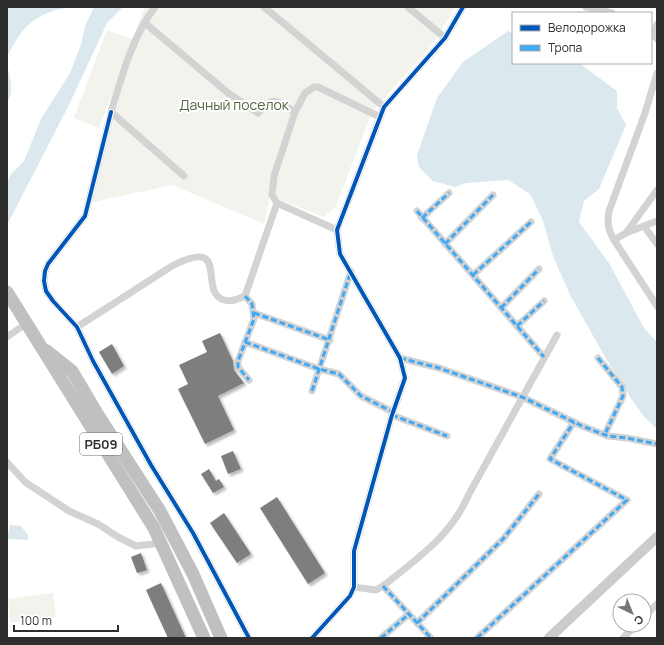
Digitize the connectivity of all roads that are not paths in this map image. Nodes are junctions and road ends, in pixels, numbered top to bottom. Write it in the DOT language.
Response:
graph roads {
  1 [pos="155,7"];
  2 [pos="264,7"];
  3 [pos="408,7"];
  4 [pos="463,7"];
  5 [pos="586,7"];
  6 [pos="608,12"];
  7 [pos="145,23"];
  8 [pos="657,24"];
  9 [pos="445,38"];
  10 [pos="657,39"];
  11 [pos="657,73"];
  12 [pos="384,106"];
  13 [pos="111,112"];
  14 [pos="295,112"];
  15 [pos="380,117"];
  16 [pos="184,176"];
  17 [pos="657,190"];
  18 [pos="449,193"];
  19 [pos="493,195"];
  20 [pos="276,203"];
  21 [pos="416,211"];
  22 [pos="422,218"];
  23 [pos="657,221"];
  24 [pos="531,222"];
  25 [pos="644,226"];
  26 [pos="337,230"];
  27 [pos="626,233"];
  28 [pos="614,240"];
  29 [pos="445,244"];
  30 [pos="657,244"];
  31 [pos="539,269"];
  32 [pos="351,271"];
  33 [pos="473,275"];
  34 [pos="7,292"];
  35 [pos="245,296"];
  36 [pos="544,301"];
  37 [pos="657,306"];
  38 [pos="501,308"];
  39 [pos="254,313"];
  40 [pos="27,323"];
  41 [pos="77,326"];
  42 [pos="517,326"];
  43 [pos="557,335"];
  44 [pos="7,338"];
  45 [pos="330,340"];
  46 [pos="245,342"];
  47 [pos="40,345"];
  48 [pos="544,357"];
  49 [pos="400,358"];
  50 [pos="598,358"];
  51 [pos="319,369"];
  52 [pos="249,380"];
  53 [pos="312,391"];
  54 [pos="522,398"];
  55 [pos="393,414"];
  56 [pos="574,422"];
  57 [pos="605,434"];
  58 [pos="446,436"];
  59 [pos="657,444"];
  60 [pos="7,462"];
  61 [pos="538,494"];
  62 [pos="657,537"];
  63 [pos="162,543"];
  64 [pos="354,586"];
  65 [pos="383,586"];
  66 [pos="206,602"];
  67 [pos="192,608"];
  68 [pos="409,614"];
  69 [pos="215,622"];
  70 [pos="417,623"];
  71 [pos="203,634"];
  72 [pos="221,638"];
  73 [pos="248,638"];
  74 [pos="312,638"];
  75 [pos="382,638"];
  76 [pos="431,638"];
  77 [pos="477,638"];
  78 [pos="549,638"];
  1 -- 7 [label="street"];
  2 -- 12 [label="street"];
  3 -- 9 [label="street"];
  4 -- 9 [label="street"];
  5 -- 6 [label="street"];
  7 -- 13 [label="street"];
  7 -- 14 [label="street"];
  8 -- 10 [label="street"];
  9 -- 12 [label="street"];
  11 -- 28 [label="street"];
  12 -- 15 [label="street"];
  13 -- 16 [label="street"];
  13 -- 41 [label="street"];
  14 -- 15 [label="street"];
  14 -- 20 [label="street"];
  15 -- 26 [label="street"];
  17 -- 27 [label="street"];
  18 -- 22 [label="street"];
  19 -- 29 [label="street"];
  20 -- 26 [label="street"];
  20 -- 35 [label="street"];
  21 -- 22 [label="street"];
  22 -- 29 [label="street"];
  23 -- 25 [label="street"];
  24 -- 33 [label="street"];
  25 -- 27 [label="street"];
  25 -- 30 [label="street"];
  26 -- 32 [label="street"];
  27 -- 28 [label="street"];
  28 -- 37 [label="street"];
  29 -- 33 [label="street"];
  31 -- 38 [label="street"];
  32 -- 45 [label="street"];
  32 -- 49 [label="street"];
  33 -- 38 [label="street"];
  34 -- 40 [label="highway, РБ09"];
  35 -- 39 [label="street"];
  35 -- 41 [label="street"];
  36 -- 42 [label="street"];
  38 -- 42 [label="street"];
  39 -- 45 [label="street"];
  39 -- 46 [label="street"];
  40 -- 44 [label="street"];
  40 -- 47 [label="highway, РБ09"];
  41 -- 73 [label="street"];
  42 -- 48 [label="street"];
  43 -- 48 [label="street"];
  45 -- 51 [label="street"];
  46 -- 51 [label="street"];
  46 -- 52 [label="street"];
  47 -- 63 [label="highway, РБ09"];
  47 -- 66 [label="highway, РБ09"];
  48 -- 54 [label="street"];
  49 -- 54 [label="street"];
  49 -- 55 [label="street"];
  50 -- 57 [label="street"];
  51 -- 53 [label="street"];
  51 -- 55 [label="street"];
  54 -- 56 [label="street"];
  54 -- 65 [label="street"];
  55 -- 58 [label="street"];
  55 -- 64 [label="street"];
  56 -- 57 [label="street"];
  56 -- 77 [label="street"];
  57 -- 59 [label="street"];
  60 -- 63 [label="street"];
  61 -- 70 [label="street"];
  62 -- 78 [label="main road"];
  63 -- 67 [label="highway, РБ09"];
  64 -- 65 [label="street"];
  64 -- 74 [label="street"];
  65 -- 68 [label="street"];
  66 -- 67 [label="highway"];
  66 -- 69 [label="highway, РБ09"];
  67 -- 71 [label="highway, РБ09"];
  68 -- 70 [label="street"];
  68 -- 75 [label="street"];
  69 -- 71 [label="highway"];
  69 -- 72 [label="highway, РБ09"];
  70 -- 76 [label="street"];
}
